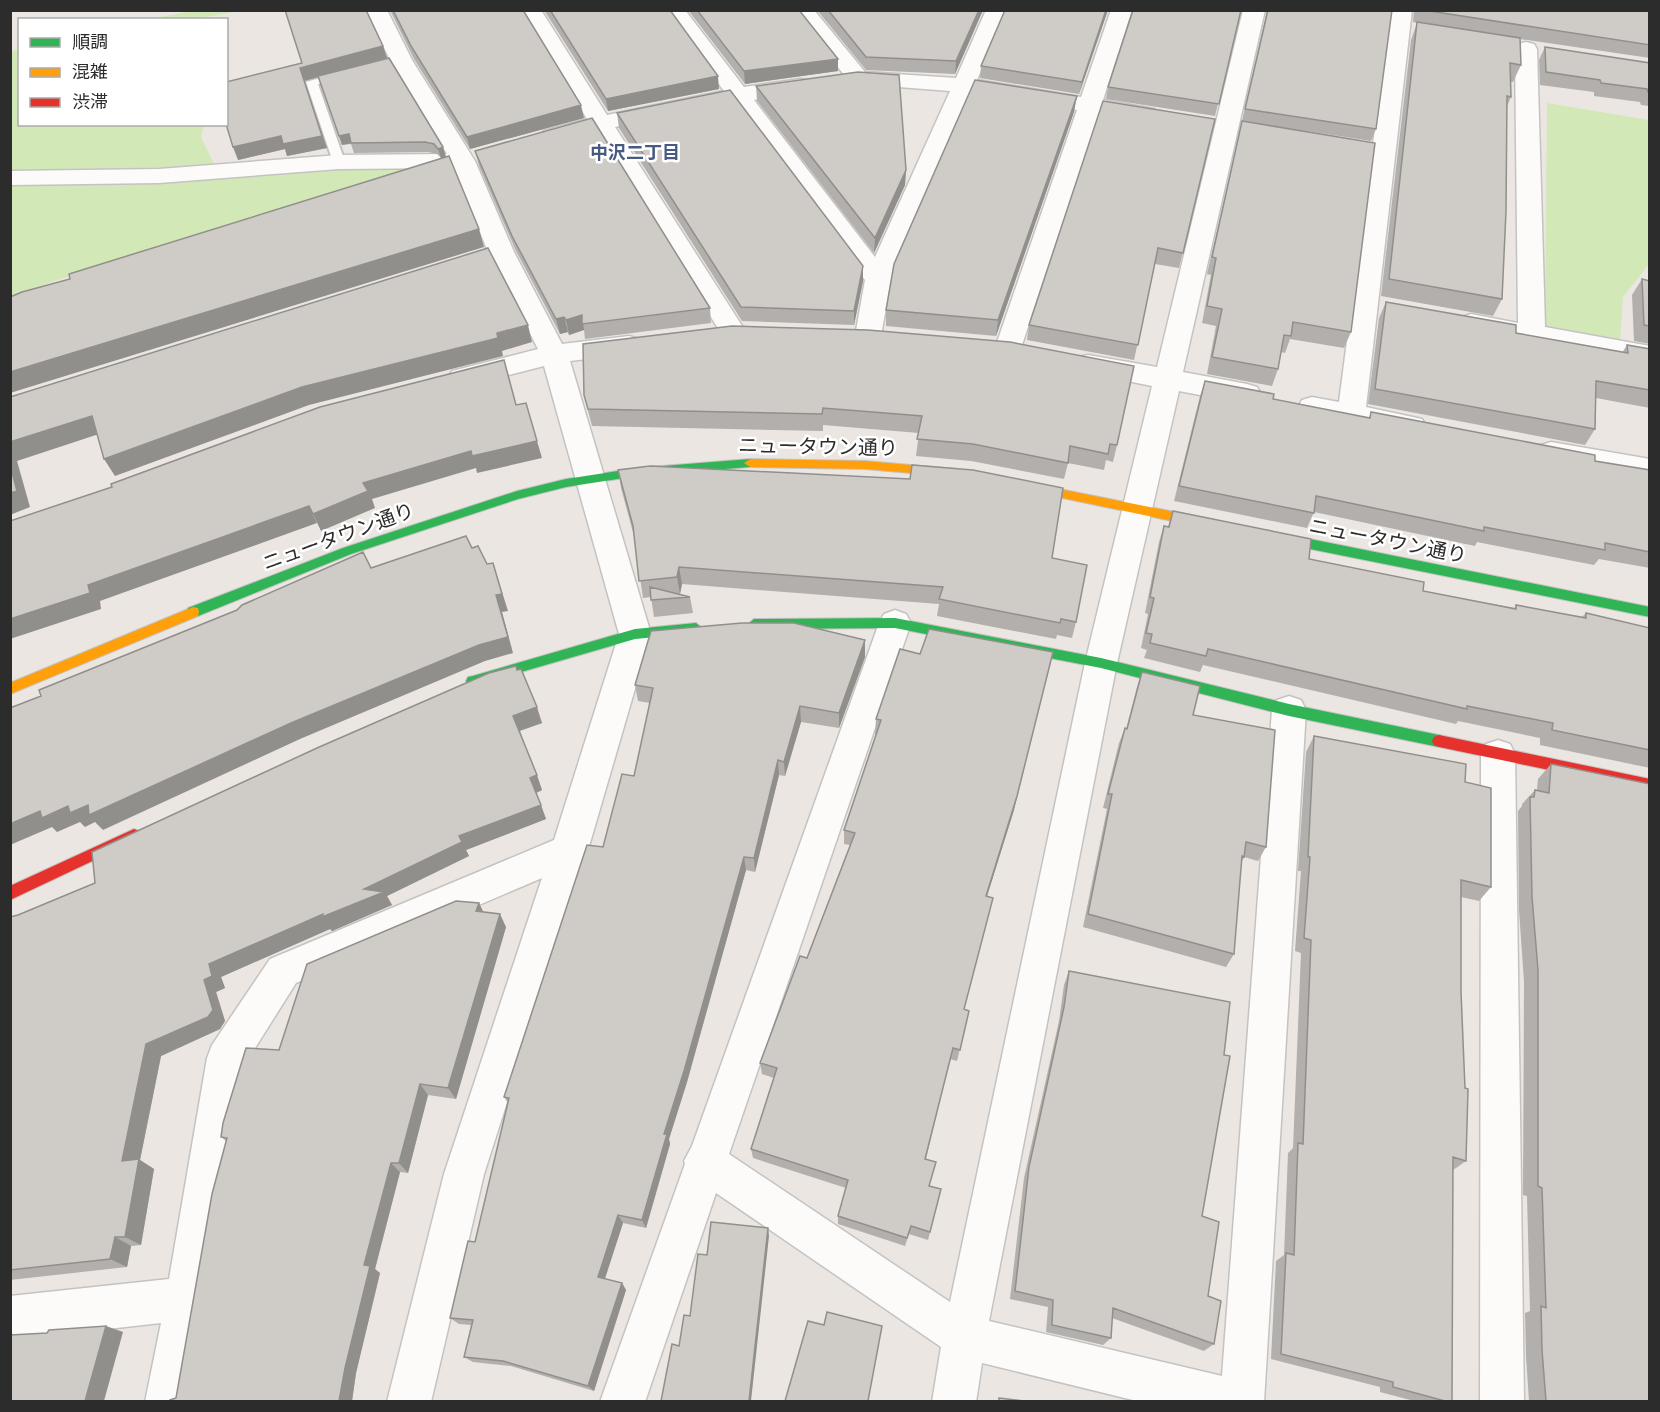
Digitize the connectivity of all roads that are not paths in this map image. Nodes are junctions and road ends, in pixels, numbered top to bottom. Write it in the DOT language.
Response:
graph roads {
  1 [pos="376,10"];
  2 [pos="530,10"];
  3 [pos="674,10"];
  4 [pos="802,10"];
  5 [pos="997,10"];
  6 [pos="1122,10"];
  7 [pos="1254,10"];
  8 [pos="1407,24"];
  9 [pos="1525,48"];
  10 [pos="357,71"];
  11 [pos="840,80"];
  12 [pos="964,85"];
  13 [pos="738,94"];
  14 [pos="1090,105"];
  15 [pos="1168,118"];
  16 [pos="602,122"];
  17 [pos="1304,140"];
  18 [pos="532,142"];
  19 [pos="1384,153"];
  20 [pos="475,158"];
  21 [pos="339,162"];
  22 [pos="10,178"];
  23 [pos="395,183"];
  24 [pos="878,279"];
  25 [pos="1443,318"];
  26 [pos="1532,334"];
  27 [pos="700,336"];
  28 [pos="868,336"];
  29 [pos="655,342"];
  30 [pos="1008,349"];
  31 [pos="554,354"];
  32 [pos="1650,355"];
  33 [pos="1065,359"];
  34 [pos="1168,379"];
  35 [pos="442,383"];
  36 [pos="1351,414"];
  37 [pos="1443,432"];
  38 [pos="1523,447"];
  39 [pos="1650,470"];
  40 [pos="971,474"];
  41 [pos="589,479"];
  42 [pos="1004,482"];
  43 [pos="1138,510"];
  44 [pos="1231,529"];
  45 [pos="1254,533"];
  46 [pos="1650,612"];
  47 [pos="895,623"];
  48 [pos="742,624"];
  49 [pos="707,627"];
  50 [pos="635,634"];
  51 [pos="1101,663"];
  52 [pos="464,685"];
  53 [pos="10,689"];
  54 [pos="1289,710"];
  55 [pos="1498,754"];
  56 [pos="1650,785"];
  57 [pos="151,827"];
  58 [pos="570,850"];
  59 [pos="10,893"];
  60 [pos="704,1161"];
  61 [pos="187,1299"];
  62 [pos="10,1318"];
  63 [pos="964,1337"];
  64 [pos="167,1401"];
  65 [pos="409,1401"];
  66 [pos="622,1401"];
  67 [pos="954,1401"];
  68 [pos="1235,1401"];
  69 [pos="1242,1401"];
  70 [pos="1502,1401"];
  1 -- 20 [label="street"];
  2 -- 16 [label="street"];
  3 -- 13 [label="street"];
  4 -- 11 [label="street"];
  5 -- 12 [label="street"];
  6 -- 14 [label="street"];
  7 -- 34 [label="street"];
  8 -- 19 [label="street"];
  9 -- 26 [label="street"];
  10 -- 21 [label="lane"];
  11 -- 12 [label="street"];
  11 -- 13 [label="street"];
  12 -- 14 [label="street"];
  12 -- 24 [label="street"];
  13 -- 16 [label="street"];
  13 -- 24 [label="street"];
  14 -- 15 [label="street"];
  14 -- 30 [label="street"];
  16 -- 18 [label="street"];
  16 -- 27 [label="street"];
  17 -- 19 [label="street"];
  19 -- 36 [label="street"];
  20 -- 21 [label="street"];
  20 -- 23 [label="street"];
  20 -- 31 [label="street"];
  21 -- 22 [label="street"];
  24 -- 28 [label="street"];
  25 -- 26 [label="street"];
  26 -- 32 [label="street"];
  29 -- 31 [label="street"];
  31 -- 35 [label="street"];
  31 -- 41 [label="street"];
  33 -- 34 [label="street"];
  34 -- 36 [label="street"];
  34 -- 43 [label="street"];
  36 -- 37 [label="street"];
  38 -- 39 [label="street"];
  40 -- 41 [label="street, ニュータウン通り"];
  41 -- 50 [label="street"];
  41 -- 53 [label="street, ニュータウン通り"];
  42 -- 43 [label="street"];
  43 -- 44 [label="street"];
  43 -- 51 [label="street"];
  45 -- 46 [label="street, ニュータウン通り"];
  47 -- 48 [label="street"];
  47 -- 51 [label="street"];
  47 -- 60 [label="street"];
  49 -- 50 [label="street"];
  50 -- 52 [label="street"];
  50 -- 58 [label="street"];
  51 -- 54 [label="street"];
  51 -- 63 [label="street"];
  54 -- 55 [label="street"];
  54 -- 69 [label="street"];
  55 -- 56 [label="street"];
  55 -- 70 [label="street"];
  57 -- 59 [label="street"];
  58 -- 61 [label="street"];
  58 -- 65 [label="street"];
  60 -- 63 [label="street"];
  60 -- 66 [label="street"];
  61 -- 62 [label="street"];
  61 -- 64 [label="street"];
  63 -- 67 [label="street"];
  63 -- 68 [label="street"];
}
